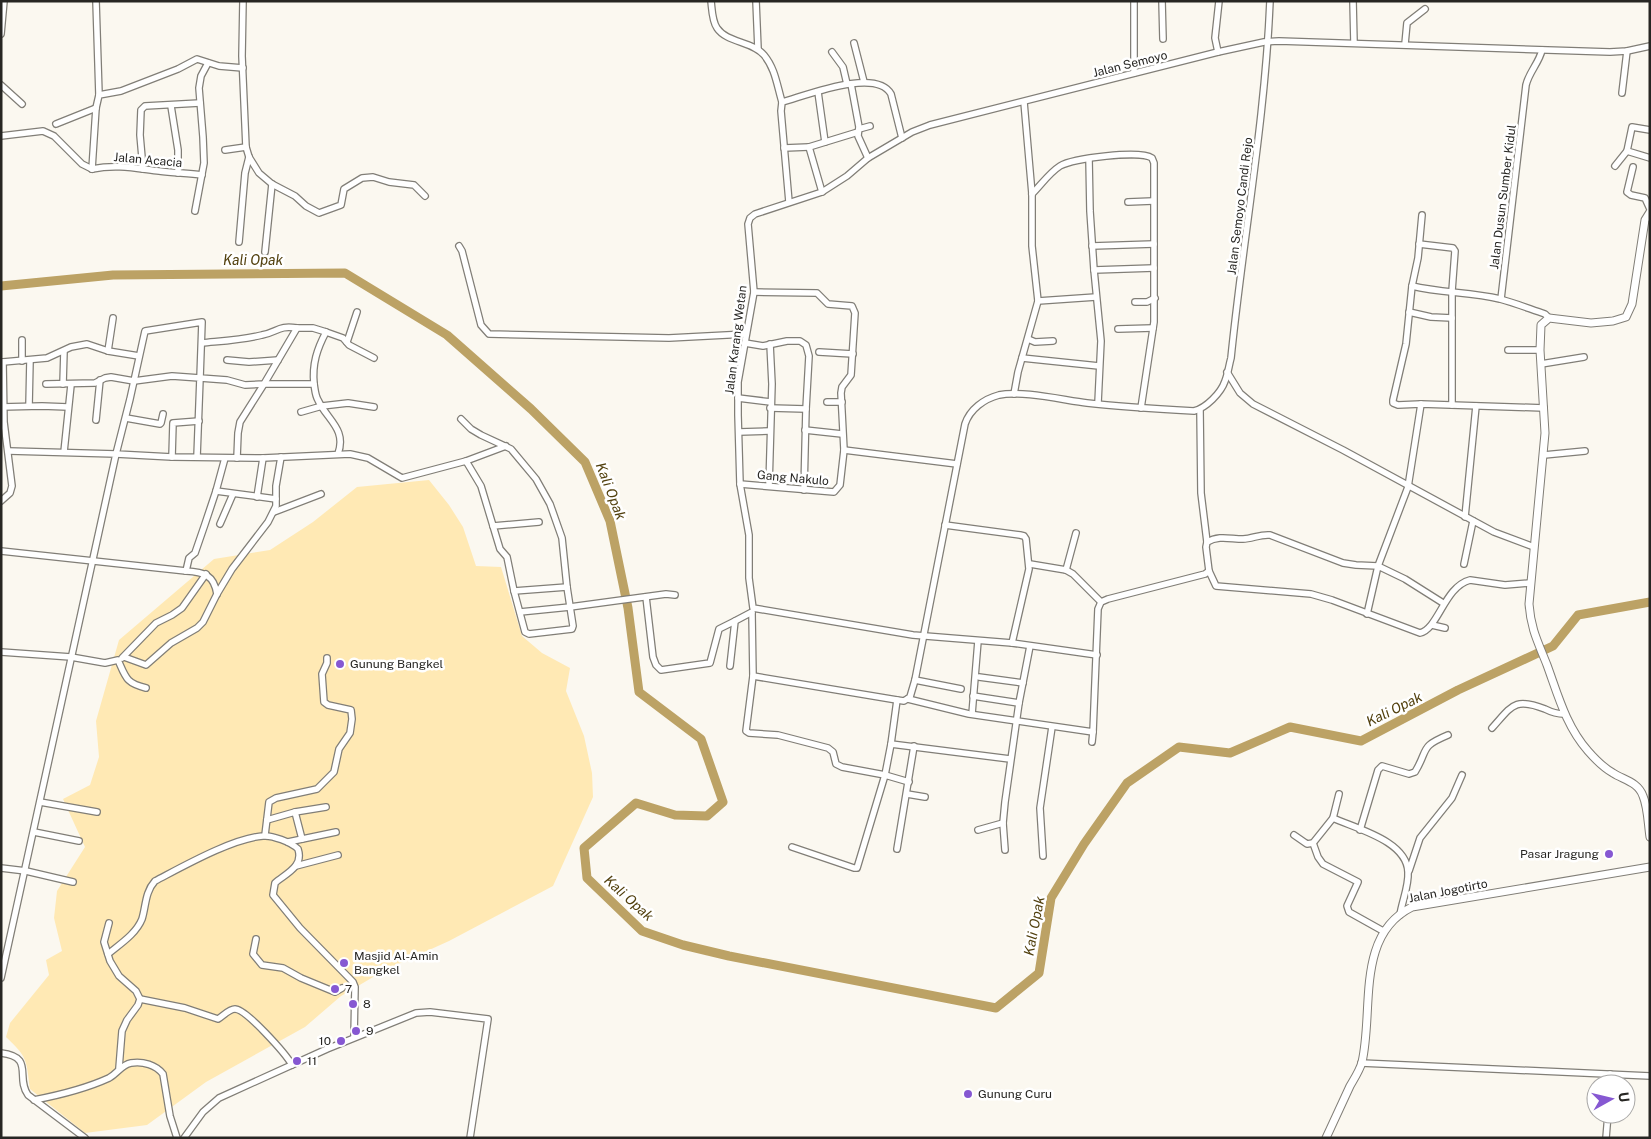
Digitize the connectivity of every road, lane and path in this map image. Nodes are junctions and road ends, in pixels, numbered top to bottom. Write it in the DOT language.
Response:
graph roads {
  1 [pos="4,1"];
  2 [pos="96,1"];
  3 [pos="243,1"];
  4 [pos="711,1"];
  5 [pos="756,1"];
  6 [pos="1134,1"];
  7 [pos="1162,1"];
  8 [pos="1219,1"];
  9 [pos="1270,1"];
  10 [pos="1353,1"];
  11 [pos="1425,9"];
  12 [pos="1,34"];
  13 [pos="1163,39"];
  14 [pos="1269,42"];
  15 [pos="854,43"];
  16 [pos="1354,43"];
  17 [pos="1405,44"];
  18 [pos="1650,46"];
  19 [pos="758,49"];
  20 [pos="1542,50"];
  21 [pos="1627,51"];
  22 [pos="832,52"];
  23 [pos="1218,52"];
  24 [pos="208,63"];
  25 [pos="243,68"];
  26 [pos="1134,73"];
  27 [pos="864,82"];
  28 [pos="849,84"];
  29 [pos="1,85"];
  30 [pos="818,92"];
  31 [pos="1622,93"];
  32 [pos="99,95"];
  33 [pos="781,100"];
  34 [pos="1024,102"];
  35 [pos="22,104"];
  36 [pos="200,104"];
  37 [pos="171,106"];
  38 [pos="96,108"];
  39 [pos="56,124"];
  40 [pos="870,126"];
  41 [pos="858,130"];
  42 [pos="1650,130"];
  43 [pos="1,136"];
  44 [pos="902,138"];
  45 [pos="825,142"];
  46 [pos="809,147"];
  47 [pos="246,148"];
  48 [pos="784,148"];
  49 [pos="225,150"];
  50 [pos="1627,150"];
  51 [pos="249,157"];
  52 [pos="868,158"];
  53 [pos="1089,158"];
  54 [pos="1650,158"];
  55 [pos="1615,166"];
  56 [pos="1633,166"];
  57 [pos="92,169"];
  58 [pos="143,169"];
  59 [pos="178,173"];
  60 [pos="202,175"];
  61 [pos="272,184"];
  62 [pos="822,192"];
  63 [pos="1032,194"];
  64 [pos="425,196"];
  65 [pos="1153,201"];
  66 [pos="789,202"];
  67 [pos="1128,202"];
  68 [pos="195,211"];
  69 [pos="1650,211"];
  70 [pos="1422,215"];
  71 [pos="750,218"];
  72 [pos="239,242"];
  73 [pos="1154,244"];
  74 [pos="1419,244"];
  75 [pos="459,246"];
  76 [pos="1092,246"];
  77 [pos="265,252"];
  78 [pos="1154,268"];
  79 [pos="1094,270"];
  80 [pos="1412,286"];
  81 [pos="1452,291"];
  82 [pos="754,292"];
  83 [pos="1096,297"];
  84 [pos="1155,298"];
  85 [pos="1501,299"];
  86 [pos="1038,301"];
  87 [pos="1135,302"];
  88 [pos="357,312"];
  89 [pos="1409,312"];
  90 [pos="113,318"];
  91 [pos="1452,318"];
  92 [pos="1549,318"];
  93 [pos="297,328"];
  94 [pos="1152,328"];
  95 [pos="1118,329"];
  96 [pos="326,332"];
  97 [pos="746,334"];
  98 [pos="1028,339"];
  99 [pos="22,340"];
  100 [pos="346,342"];
  101 [pos="1053,342"];
  102 [pos="202,343"];
  103 [pos="745,343"];
  104 [pos="770,344"];
  105 [pos="1508,350"];
  106 [pos="1540,350"];
  107 [pos="64,351"];
  108 [pos="108,351"];
  109 [pos="819,352"];
  110 [pos="853,354"];
  111 [pos="138,356"];
  112 [pos="1584,357"];
  113 [pos="374,358"];
  114 [pos="1022,358"];
  115 [pos="30,360"];
  116 [pos="227,360"];
  117 [pos="278,360"];
  118 [pos="22,361"];
  119 [pos="2,362"];
  120 [pos="1541,364"];
  121 [pos="1099,366"];
  122 [pos="1227,372"];
  123 [pos="200,378"];
  124 [pos="100,380"];
  125 [pos="134,381"];
  126 [pos="46,384"];
  127 [pos="63,384"];
  128 [pos="71,384"];
  129 [pos="264,384"];
  130 [pos="314,384"];
  131 [pos="1014,394"];
  132 [pos="738,398"];
  133 [pos="826,402"];
  134 [pos="842,402"];
  135 [pos="1098,403"];
  136 [pos="1421,404"];
  137 [pos="770,405"];
  138 [pos="29,406"];
  139 [pos="322,406"];
  140 [pos="1452,406"];
  141 [pos="1476,406"];
  142 [pos="2,407"];
  143 [pos="68,407"];
  144 [pos="374,407"];
  145 [pos="1142,408"];
  146 [pos="1544,408"];
  147 [pos="806,409"];
  148 [pos="1200,410"];
  149 [pos="301,412"];
  150 [pos="163,414"];
  151 [pos="126,418"];
  152 [pos="462,419"];
  153 [pos="96,420"];
  154 [pos="199,421"];
  155 [pos="3,422"];
  156 [pos="805,430"];
  157 [pos="769,431"];
  158 [pos="739,432"];
  159 [pos="842,434"];
  160 [pos="4,444"];
  161 [pos="506,446"];
  162 [pos="844,450"];
  163 [pos="9,451"];
  164 [pos="1585,451"];
  165 [pos="64,452"];
  166 [pos="116,454"];
  167 [pos="338,454"];
  168 [pos="1544,456"];
  169 [pos="172,457"];
  170 [pos="197,457"];
  171 [pos="225,458"];
  172 [pos="237,458"];
  173 [pos="263,458"];
  174 [pos="282,458"];
  175 [pos="466,461"];
  176 [pos="956,464"];
  177 [pos="740,484"];
  178 [pos="769,486"];
  179 [pos="1408,486"];
  180 [pos="804,490"];
  181 [pos="216,491"];
  182 [pos="233,494"];
  183 [pos="321,494"];
  184 [pos="258,497"];
  185 [pos="276,499"];
  186 [pos="1,501"];
  187 [pos="274,512"];
  188 [pos="1465,517"];
  189 [pos="1473,521"];
  190 [pos="539,522"];
  191 [pos="220,524"];
  192 [pos="946,525"];
  193 [pos="493,526"];
  194 [pos="1076,533"];
  195 [pos="1207,542"];
  196 [pos="1534,547"];
  197 [pos="1,551"];
  198 [pos="94,560"];
  199 [pos="1030,564"];
  200 [pos="1464,564"];
  201 [pos="1378,566"];
  202 [pos="186,570"];
  203 [pos="1066,570"];
  204 [pos="1209,571"];
  205 [pos="206,574"];
  206 [pos="1530,583"];
  207 [pos="567,586"];
  208 [pos="514,592"];
  209 [pos="217,594"];
  210 [pos="675,595"];
  211 [pos="646,596"];
  212 [pos="1101,602"];
  213 [pos="1443,603"];
  214 [pos="570,607"];
  215 [pos="752,611"];
  216 [pos="520,612"];
  217 [pos="1367,614"];
  218 [pos="735,621"];
  219 [pos="1432,625"];
  220 [pos="1445,628"];
  221 [pos="923,637"];
  222 [pos="978,641"];
  223 [pos="1012,643"];
  224 [pos="1030,646"];
  225 [pos="1,652"];
  226 [pos="1097,656"];
  227 [pos="72,658"];
  228 [pos="327,658"];
  229 [pos="121,659"];
  230 [pos="730,666"];
  231 [pos="753,676"];
  232 [pos="979,678"];
  233 [pos="915,680"];
  234 [pos="1022,683"];
  235 [pos="146,688"];
  236 [pos="961,689"];
  237 [pos="974,696"];
  238 [pos="908,699"];
  239 [pos="897,700"];
  240 [pos="1019,703"];
  241 [pos="972,714"];
  242 [pos="1564,714"];
  243 [pos="1016,721"];
  244 [pos="1052,727"];
  245 [pos="1492,728"];
  246 [pos="1093,732"];
  247 [pos="1448,735"];
  248 [pos="1092,742"];
  249 [pos="891,744"];
  250 [pos="914,746"];
  251 [pos="1010,759"];
  252 [pos="885,775"];
  253 [pos="1462,775"];
  254 [pos="909,782"];
  255 [pos="907,794"];
  256 [pos="1339,794"];
  257 [pos="925,797"];
  258 [pos="40,802"];
  259 [pos="326,807"];
  260 [pos="97,812"];
  261 [pos="295,812"];
  262 [pos="1333,818"];
  263 [pos="267,820"];
  264 [pos="1003,823"];
  265 [pos="978,830"];
  266 [pos="1360,830"];
  267 [pos="34,832"];
  268 [pos="336,832"];
  269 [pos="265,835"];
  270 [pos="1294,835"];
  271 [pos="1650,837"];
  272 [pos="302,839"];
  273 [pos="79,841"];
  274 [pos="288,842"];
  275 [pos="1313,843"];
  276 [pos="792,847"];
  277 [pos="896,849"];
  278 [pos="1005,850"];
  279 [pos="338,855"];
  280 [pos="1043,856"];
  281 [pos="296,866"];
  282 [pos="1650,867"];
  283 [pos="1,868"];
  284 [pos="26,871"];
  285 [pos="1408,873"];
  286 [pos="73,882"];
  287 [pos="1404,894"];
  288 [pos="1412,906"];
  289 [pos="1400,915"];
  290 [pos="109,923"];
  291 [pos="1384,931"];
  292 [pos="256,939"];
  293 [pos="108,954"];
  294 [pos="1,978"];
  295 [pos="342,988"];
  296 [pos="140,999"];
  297 [pos="354,1037"];
  298 [pos="274,1038"];
  299 [pos="1,1053"];
  300 [pos="1362,1063"];
  301 [pos="294,1064"];
  302 [pos="119,1068"];
  303 [pos="1610,1074"];
  304 [pos="1636,1075"];
  305 [pos="1650,1076"];
  306 [pos="34,1100"];
  307 [pos="1607,1124"];
  308 [pos="85,1138"];
  309 [pos="177,1138"];
  310 [pos="184,1138"];
  311 [pos="470,1138"];
  312 [pos="1326,1138"];
  313 [pos="1606,1138"];
  1 -- 12 [label="street"];
  2 -- 32 [label="street"];
  3 -- 25 [label="street"];
  4 -- 19 [label="street"];
  5 -- 19 [label="street"];
  6 -- 26 [label="street"];
  7 -- 13 [label="street"];
  8 -- 23 [label="street"];
  9 -- 14 [label="street, Jalan Semoyo Candi Rejo"];
  10 -- 16 [label="street"];
  11 -- 17 [label="street"];
  14 -- 16 [label="street, Jalan Semoyo"];
  14 -- 23 [label="street, Jalan Semoyo"];
  14 -- 122 [label="street, Jalan Semoyo Candi Rejo"];
  15 -- 27 [label="street"];
  16 -- 17 [label="street, Jalan Semoyo"];
  17 -- 20 [label="street, Jalan Semoyo"];
  18 -- 21 [label="street, Jalan Semoyo"];
  19 -- 33 [label="street"];
  20 -- 21 [label="street, Jalan Semoyo"];
  20 -- 85 [label="street, Jalan Dusun Sumber Kidul"];
  21 -- 31 [label="street"];
  22 -- 28 [label="street"];
  23 -- 26 [label="street, Jalan Semoyo"];
  24 -- 25 [label="street"];
  24 -- 32 [label="street"];
  24 -- 36 [label="street"];
  25 -- 47 [label="street"];
  26 -- 34 [label="street, Jalan Semoyo"];
  27 -- 28 [label="street"];
  27 -- 44 [label="street"];
  28 -- 30 [label="street"];
  28 -- 41 [label="street"];
  29 -- 35 [label="street"];
  30 -- 33 [label="street"];
  30 -- 45 [label="street"];
  32 -- 38 [label="street"];
  33 -- 48 [label="street"];
  34 -- 44 [label="street, Jalan Semoyo"];
  34 -- 63 [label="street"];
  36 -- 37 [label="street"];
  36 -- 60 [label="street"];
  37 -- 58 [label="street"];
  37 -- 59 [label="street"];
  38 -- 39 [label="street"];
  38 -- 57 [label="street"];
  40 -- 41 [label="street"];
  41 -- 45 [label="street"];
  41 -- 52 [label="street"];
  42 -- 50 [label="street"];
  43 -- 57 [label="street"];
  44 -- 52 [label="street, Jalan Semoyo"];
  45 -- 46 [label="street"];
  46 -- 48 [label="street"];
  46 -- 62 [label="street"];
  47 -- 49 [label="street"];
  47 -- 51 [label="street"];
  48 -- 66 [label="street"];
  50 -- 54 [label="street"];
  50 -- 55 [label="street"];
  51 -- 61 [label="street"];
  51 -- 72 [label="street"];
  52 -- 62 [label="street, Jalan Semoyo"];
  53 -- 63 [label="street"];
  53 -- 65 [label="street"];
  53 -- 76 [label="street"];
  56 -- 69 [label="street"];
  57 -- 58 [label="street, Jalan Acacia"];
  58 -- 59 [label="street, Jalan Acacia"];
  59 -- 60 [label="street, Jalan Acacia"];
  60 -- 68 [label="street"];
  61 -- 64 [label="street"];
  61 -- 77 [label="street"];
  62 -- 66 [label="street, Jalan Semoyo"];
  63 -- 86 [label="street"];
  65 -- 67 [label="street"];
  65 -- 73 [label="street"];
  66 -- 71 [label="street, Jalan Semoyo"];
  69 -- 92 [label="street"];
  70 -- 74 [label="street"];
  71 -- 82 [label="street, Jalan Karang Wetan"];
  73 -- 76 [label="street"];
  73 -- 78 [label="street"];
  74 -- 80 [label="street"];
  74 -- 81 [label="street"];
  75 -- 97 [label="street"];
  76 -- 79 [label="street"];
  78 -- 79 [label="street"];
  78 -- 84 [label="street"];
  79 -- 83 [label="street"];
  80 -- 81 [label="street"];
  80 -- 89 [label="street"];
  81 -- 85 [label="street"];
  81 -- 91 [label="street"];
  82 -- 97 [label="street, Jalan Karang Wetan"];
  82 -- 110 [label="street"];
  83 -- 86 [label="street"];
  83 -- 121 [label="street"];
  84 -- 87 [label="street"];
  84 -- 94 [label="street"];
  85 -- 92 [label="street"];
  86 -- 98 [label="street"];
  88 -- 100 [label="street"];
  89 -- 91 [label="street"];
  89 -- 136 [label="street"];
  90 -- 108 [label="street"];
  91 -- 140 [label="street"];
  92 -- 106 [label="street"];
  93 -- 96 [label="street"];
  93 -- 102 [label="street"];
  93 -- 117 [label="street"];
  94 -- 95 [label="street"];
  94 -- 145 [label="street"];
  96 -- 100 [label="street"];
  96 -- 130 [label="street"];
  97 -- 103 [label="street, Jalan Karang Wetan"];
  98 -- 101 [label="street"];
  98 -- 114 [label="street"];
  99 -- 118 [label="street"];
  100 -- 113 [label="street"];
  102 -- 111 [label="street"];
  102 -- 123 [label="street"];
  103 -- 104 [label="street"];
  103 -- 132 [label="street, Jalan Karang Wetan"];
  104 -- 137 [label="street"];
  104 -- 147 [label="street"];
  105 -- 106 [label="street"];
  106 -- 120 [label="street"];
  107 -- 108 [label="street"];
  107 -- 115 [label="street"];
  107 -- 127 [label="street"];
  108 -- 111 [label="street"];
  109 -- 110 [label="street"];
  110 -- 134 [label="street"];
  111 -- 125 [label="street"];
  112 -- 120 [label="street"];
  114 -- 121 [label="street"];
  114 -- 131 [label="street"];
  115 -- 118 [label="street"];
  115 -- 138 [label="street"];
  116 -- 117 [label="street"];
  117 -- 129 [label="street"];
  118 -- 119 [label="street"];
  119 -- 142 [label="street"];
  120 -- 146 [label="street"];
  121 -- 135 [label="street"];
  122 -- 148 [label="street, Jalan Semoyo Candi Rejo"];
  122 -- 179 [label="street"];
  123 -- 125 [label="street"];
  123 -- 129 [label="street"];
  123 -- 154 [label="street"];
  124 -- 125 [label="street"];
  124 -- 128 [label="street"];
  124 -- 153 [label="street"];
  125 -- 151 [label="street"];
  126 -- 127 [label="street"];
  127 -- 128 [label="street"];
  128 -- 143 [label="street"];
  129 -- 130 [label="street"];
  129 -- 172 [label="street"];
  130 -- 139 [label="street"];
  131 -- 135 [label="street"];
  131 -- 176 [label="street"];
  132 -- 137 [label="street"];
  132 -- 158 [label="street, Jalan Karang Wetan"];
  133 -- 134 [label="street"];
  134 -- 159 [label="street"];
  135 -- 145 [label="street"];
  136 -- 140 [label="street"];
  136 -- 179 [label="street"];
  137 -- 147 [label="street"];
  137 -- 157 [label="street"];
  138 -- 142 [label="street"];
  138 -- 143 [label="street"];
  139 -- 144 [label="street"];
  139 -- 149 [label="street"];
  139 -- 167 [label="street"];
  140 -- 141 [label="street"];
  141 -- 146 [label="street"];
  141 -- 188 [label="street"];
  142 -- 155 [label="street"];
  143 -- 165 [label="street"];
  145 -- 148 [label="street"];
  146 -- 168 [label="street"];
  147 -- 156 [label="street"];
  148 -- 195 [label="street"];
  150 -- 151 [label="street"];
  151 -- 166 [label="street"];
  152 -- 161 [label="street"];
  154 -- 169 [label="street"];
  154 -- 170 [label="street"];
  155 -- 160 [label="street"];
  156 -- 159 [label="street"];
  156 -- 180 [label="street"];
  157 -- 158 [label="street"];
  157 -- 178 [label="street"];
  158 -- 177 [label="street, Jalan Karang Wetan"];
  159 -- 162 [label="street"];
  160 -- 163 [label="street"];
  161 -- 175 [label="street"];
  161 -- 207 [label="street"];
  162 -- 176 [label="street"];
  162 -- 180 [label="street, Gang Nakulo"];
  163 -- 165 [label="street"];
  163 -- 186 [label="street"];
  164 -- 168 [label="street"];
  165 -- 166 [label="street"];
  166 -- 169 [label="street"];
  166 -- 198 [label="street"];
  167 -- 174 [label="street"];
  167 -- 175 [label="street"];
  168 -- 196 [label="street"];
  169 -- 170 [label="street"];
  170 -- 171 [label="street"];
  171 -- 172 [label="street"];
  171 -- 181 [label="street"];
  172 -- 173 [label="street"];
  173 -- 174 [label="street"];
  173 -- 184 [label="street"];
  174 -- 185 [label="street"];
  175 -- 193 [label="street"];
  176 -- 192 [label="street"];
  177 -- 178 [label="street, Gang Nakulo"];
  177 -- 215 [label="street, Jalan Karang Wetan"];
  178 -- 180 [label="street, Gang Nakulo"];
  179 -- 188 [label="street"];
  179 -- 201 [label="street"];
  181 -- 182 [label="street"];
  181 -- 202 [label="street"];
  182 -- 184 [label="street"];
  182 -- 191 [label="street"];
  183 -- 187 [label="street"];
  184 -- 185 [label="street"];
  185 -- 187 [label="street"];
  187 -- 209 [label="street"];
  188 -- 189 [label="street"];
  189 -- 196 [label="street"];
  189 -- 200 [label="street"];
  190 -- 193 [label="street"];
  192 -- 199 [label="street"];
  192 -- 221 [label="street"];
  193 -- 208 [label="street"];
  194 -- 203 [label="street"];
  195 -- 201 [label="street"];
  195 -- 204 [label="street"];
  196 -- 206 [label="street"];
  197 -- 198 [label="street"];
  198 -- 202 [label="street"];
  198 -- 227 [label="street"];
  199 -- 203 [label="street"];
  199 -- 223 [label="street"];
  201 -- 213 [label="street"];
  201 -- 217 [label="street"];
  202 -- 205 [label="street"];
  203 -- 212 [label="street"];
  204 -- 212 [label="street"];
  204 -- 217 [label="street"];
  205 -- 209 [label="street"];
  205 -- 229 [label="street"];
  206 -- 213 [label="street"];
  206 -- 242 [label="street"];
  207 -- 208 [label="street"];
  207 -- 214 [label="street"];
  208 -- 216 [label="street"];
  209 -- 229 [label="street"];
  210 -- 211 [label="street"];
  211 -- 214 [label="street"];
  211 -- 218 [label="street"];
  212 -- 226 [label="street"];
  213 -- 219 [label="street"];
  214 -- 216 [label="street"];
  214 -- 216 [label="street"];
  215 -- 218 [label="street"];
  215 -- 221 [label="street"];
  215 -- 231 [label="street, Jalan Karang Wetan"];
  217 -- 219 [label="street"];
  218 -- 230 [label="street"];
  219 -- 220 [label="street"];
  221 -- 222 [label="street"];
  221 -- 233 [label="street"];
  222 -- 223 [label="street"];
  222 -- 237 [label="street"];
  223 -- 224 [label="street"];
  224 -- 226 [label="street"];
  224 -- 234 [label="street"];
  225 -- 227 [label="street"];
  226 -- 246 [label="street"];
  227 -- 229 [label="street"];
  227 -- 258 [label="street"];
  228 -- 263 [label="street"];
  229 -- 235 [label="street"];
  231 -- 239 [label="street"];
  231 -- 252 [label="street, Jalan Karang Wetan"];
  232 -- 234 [label="street"];
  233 -- 236 [label="street"];
  233 -- 238 [label="street"];
  234 -- 240 [label="street"];
  237 -- 240 [label="street"];
  237 -- 241 [label="street"];
  238 -- 239 [label="street"];
  238 -- 241 [label="street"];
  239 -- 249 [label="street"];
  240 -- 243 [label="street"];
  241 -- 243 [label="street"];
  242 -- 245 [label="street"];
  242 -- 271 [label="street"];
  243 -- 244 [label="street"];
  243 -- 251 [label="street"];
  244 -- 246 [label="street"];
  244 -- 280 [label="street"];
  246 -- 248 [label="street"];
  247 -- 266 [label="street"];
  249 -- 250 [label="street"];
  249 -- 252 [label="street"];
  250 -- 251 [label="street"];
  250 -- 254 [label="street"];
  251 -- 264 [label="street"];
  252 -- 254 [label="street"];
  252 -- 276 [label="street"];
  253 -- 285 [label="street"];
  254 -- 255 [label="street"];
  255 -- 257 [label="street"];
  255 -- 277 [label="street"];
  256 -- 262 [label="street"];
  258 -- 260 [label="street"];
  258 -- 267 [label="street"];
  259 -- 261 [label="street"];
  261 -- 263 [label="street"];
  261 -- 272 [label="street"];
  262 -- 266 [label="street"];
  262 -- 275 [label="street"];
  263 -- 269 [label="street"];
  264 -- 265 [label="street"];
  264 -- 278 [label="street"];
  266 -- 285 [label="street"];
  267 -- 273 [label="street"];
  267 -- 284 [label="street"];
  268 -- 272 [label="street"];
  269 -- 274 [label="street"];
  269 -- 293 [label="street"];
  270 -- 275 [label="street"];
  272 -- 274 [label="street"];
  274 -- 281 [label="street"];
  275 -- 291 [label="street"];
  279 -- 281 [label="street"];
  281 -- 297 [label="street"];
  282 -- 288 [label="street, Jalan Jogotirto"];
  283 -- 284 [label="street"];
  284 -- 286 [label="street"];
  284 -- 294 [label="street"];
  285 -- 287 [label="street"];
  287 -- 288 [label="street"];
  287 -- 289 [label="street"];
  288 -- 289 [label="street, Jalan Jogotirto"];
  289 -- 291 [label="street, Jalan Jogotirto"];
  290 -- 293 [label="street"];
  291 -- 300 [label="street, Jalan Jogotirto"];
  292 -- 295 [label="street"];
  293 -- 296 [label="street"];
  296 -- 301 [label="street"];
  296 -- 302 [label="street"];
  297 -- 301 [label="street"];
  297 -- 311 [label="street"];
  298 -- 301 [label="street"];
  299 -- 306 [label="street"];
  300 -- 303 [label="street"];
  300 -- 312 [label="street, Jalan Jogotirto"];
  301 -- 310 [label="street"];
  302 -- 306 [label="street"];
  302 -- 309 [label="street"];
  304 -- 305 [label="street"];
  306 -- 308 [label="street"];
  307 -- 313 [label="street"];
}
